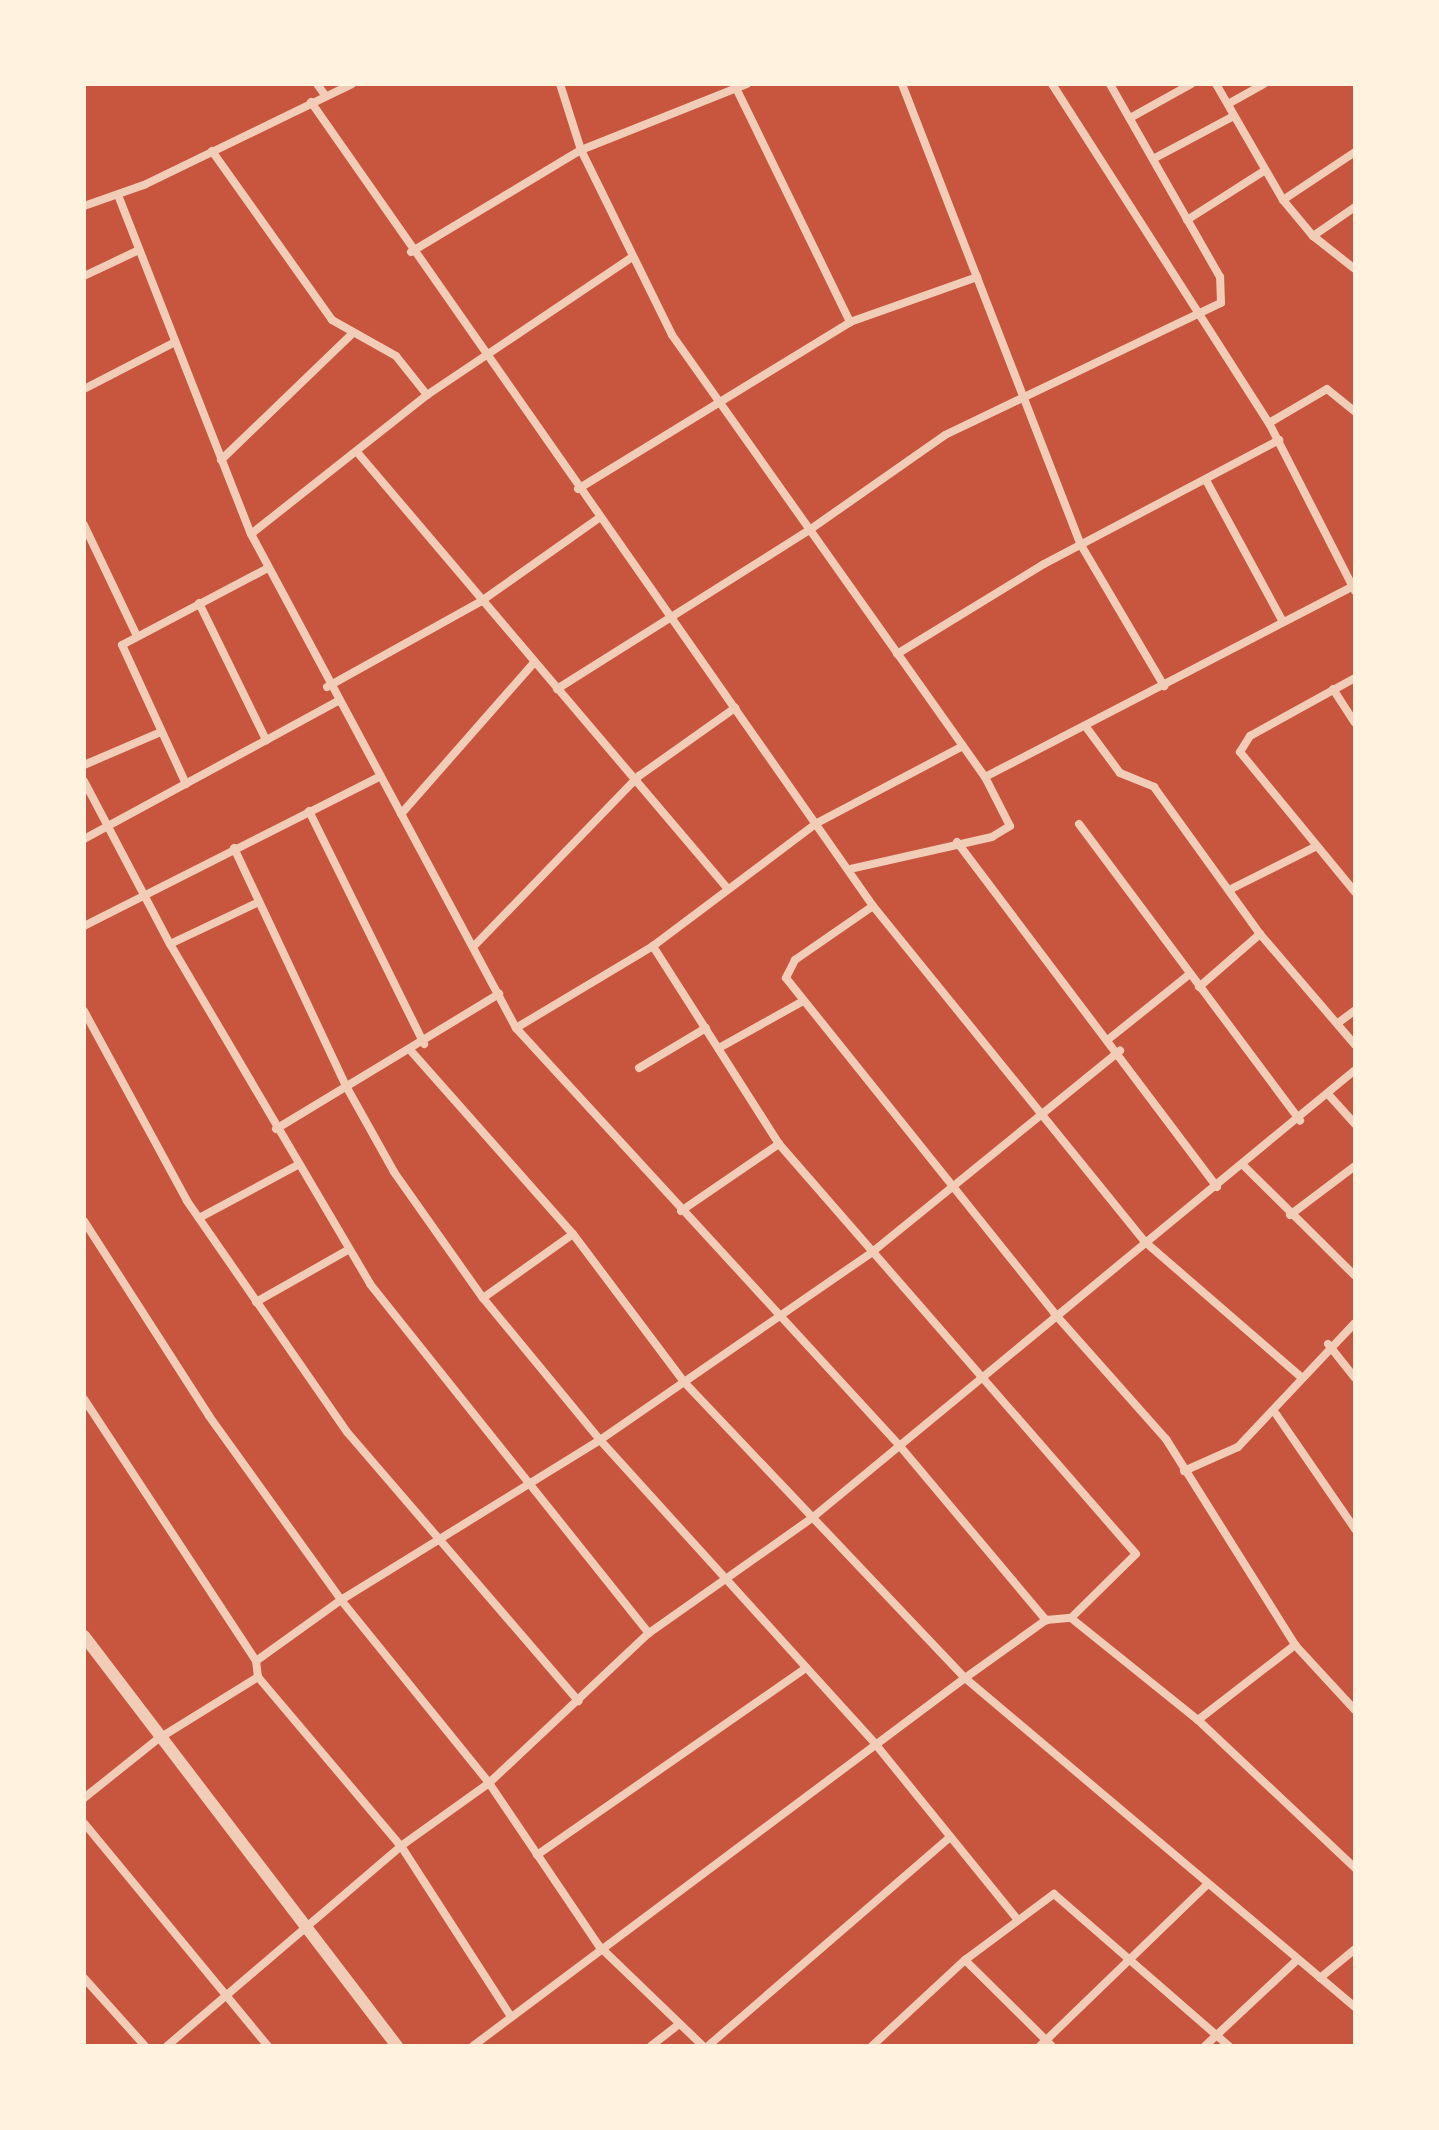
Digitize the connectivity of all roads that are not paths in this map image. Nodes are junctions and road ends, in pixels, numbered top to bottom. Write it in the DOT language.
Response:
graph roads {
  1 [pos="317,84"];
  2 [pos="352,84"];
  3 [pos="560,84"];
  4 [pos="747,84"];
  5 [pos="902,84"];
  6 [pos="1052,84"];
  7 [pos="1110,84"];
  8 [pos="1191,84"];
  9 [pos="1216,84"];
  10 [pos="1264,84"];
  11 [pos="735,86"];
  12 [pos="325,95"];
  13 [pos="311,102"];
  14 [pos="1228,104"];
  15 [pos="1234,116"];
  16 [pos="1130,118"];
  17 [pos="581,150"];
  18 [pos="212,151"];
  19 [pos="1355,152"];
  20 [pos="1153,159"];
  21 [pos="1264,171"];
  22 [pos="118,195"];
  23 [pos="1283,200"];
  24 [pos="85,202"];
  25 [pos="1355,207"];
  26 [pos="1187,220"];
  27 [pos="1313,236"];
  28 [pos="139,250"];
  29 [pos="411,252"];
  30 [pos="632,257"];
  31 [pos="1355,269"];
  32 [pos="84,276"];
  33 [pos="977,277"];
  34 [pos="1199,319"];
  35 [pos="850,322"];
  36 [pos="351,335"];
  37 [pos="175,342"];
  38 [pos="485,356"];
  39 [pos="84,389"];
  40 [pos="427,395"];
  41 [pos="1024,397"];
  42 [pos="715,401"];
  43 [pos="1355,412"];
  44 [pos="1269,423"];
  45 [pos="1279,440"];
  46 [pos="357,452"];
  47 [pos="221,460"];
  48 [pos="1207,482"];
  49 [pos="578,489"];
  50 [pos="599,518"];
  51 [pos="84,525"];
  52 [pos="808,531"];
  53 [pos="251,534"];
  54 [pos="1081,545"];
  55 [pos="268,568"];
  56 [pos="1354,587"];
  57 [pos="480,602"];
  58 [pos="199,603"];
  59 [pos="670,617"];
  60 [pos="1283,622"];
  61 [pos="136,634"];
  62 [pos="897,654"];
  63 [pos="533,664"];
  64 [pos="1355,678"];
  65 [pos="1164,686"];
  66 [pos="327,687"];
  67 [pos="557,689"];
  68 [pos="1333,689"];
  69 [pos="336,702"];
  70 [pos="735,708"];
  71 [pos="1355,723"];
  72 [pos="1086,727"];
  73 [pos="161,732"];
  74 [pos="266,740"];
  75 [pos="963,746"];
  76 [pos="84,765"];
  77 [pos="639,776"];
  78 [pos="985,777"];
  79 [pos="377,778"];
  80 [pos="84,781"];
  81 [pos="186,784"];
  82 [pos="309,811"];
  83 [pos="401,814"];
  84 [pos="817,823"];
  85 [pos="1079,824"];
  86 [pos="107,827"];
  87 [pos="84,839"];
  88 [pos="957,842"];
  89 [pos="1317,846"];
  90 [pos="234,848"];
  91 [pos="850,869"];
  92 [pos="728,889"];
  93 [pos="1229,890"];
  94 [pos="1355,892"];
  95 [pos="144,894"];
  96 [pos="259,902"];
  97 [pos="873,906"];
  98 [pos="84,926"];
  99 [pos="1260,934"];
  100 [pos="170,944"];
  101 [pos="474,946"];
  102 [pos="653,946"];
  103 [pos="1190,974"];
  104 [pos="1199,987"];
  105 [pos="499,994"];
  106 [pos="803,1001"];
  107 [pos="1355,1010"];
  108 [pos="84,1011"];
  109 [pos="1338,1023"];
  110 [pos="516,1028"];
  111 [pos="706,1028"];
  112 [pos="1110,1038"];
  113 [pos="424,1044"];
  114 [pos="1355,1045"];
  115 [pos="719,1048"];
  116 [pos="411,1051"];
  117 [pos="1120,1051"];
  118 [pos="639,1068"];
  119 [pos="1355,1070"];
  120 [pos="346,1086"];
  121 [pos="1328,1094"];
  122 [pos="1040,1119"];
  123 [pos="1300,1121"];
  124 [pos="1355,1124"];
  125 [pos="276,1129"];
  126 [pos="779,1144"];
  127 [pos="298,1165"];
  128 [pos="1244,1166"];
  129 [pos="1355,1166"];
  130 [pos="951,1187"];
  131 [pos="1217,1187"];
  132 [pos="681,1211"];
  133 [pos="1290,1215"];
  134 [pos="199,1218"];
  135 [pos="84,1221"];
  136 [pos="573,1234"];
  137 [pos="1144,1241"];
  138 [pos="348,1250"];
  139 [pos="871,1253"];
  140 [pos="1355,1276"];
  141 [pos="483,1298"];
  142 [pos="256,1302"];
  143 [pos="1054,1313"];
  144 [pos="781,1317"];
  145 [pos="1355,1323"];
  146 [pos="1328,1344"];
  147 [pos="1300,1376"];
  148 [pos="979,1377"];
  149 [pos="1355,1378"];
  150 [pos="685,1383"];
  151 [pos="84,1399"];
  152 [pos="1276,1414"];
  153 [pos="600,1440"];
  154 [pos="899,1445"];
  155 [pos="1184,1471"];
  156 [pos="526,1480"];
  157 [pos="812,1518"];
  158 [pos="1355,1529"];
  159 [pos="439,1541"];
  160 [pos="725,1574"];
  161 [pos="341,1600"];
  162 [pos="1071,1618"];
  163 [pos="1046,1620"];
  164 [pos="649,1633"];
  165 [pos="84,1636"];
  166 [pos="1295,1645"];
  167 [pos="256,1661"];
  168 [pos="806,1668"];
  169 [pos="258,1677"];
  170 [pos="965,1678"];
  171 [pos="578,1701"];
  172 [pos="1355,1710"];
  173 [pos="1198,1720"];
  174 [pos="158,1739"];
  175 [pos="877,1746"];
  176 [pos="489,1783"];
  177 [pos="84,1798"];
  178 [pos="84,1823"];
  179 [pos="949,1838"];
  180 [pos="401,1846"];
  181 [pos="537,1855"];
  182 [pos="1355,1868"];
  183 [pos="1208,1884"];
  184 [pos="1017,1919"];
  185 [pos="311,1927"];
  186 [pos="599,1946"];
  187 [pos="1355,1949"];
  188 [pos="1298,1959"];
  189 [pos="965,1960"];
  190 [pos="1131,1962"];
  191 [pos="84,1978"];
  192 [pos="1320,1978"];
  193 [pos="231,1995"];
  194 [pos="1355,2007"];
  195 [pos="510,2015"];
  196 [pos="678,2025"];
  197 [pos="1217,2036"];
  198 [pos="1046,2044"];
  199 [pos="145,2046"];
  200 [pos="167,2046"];
  201 [pos="268,2046"];
  202 [pos="397,2046"];
  203 [pos="473,2046"];
  204 [pos="651,2046"];
  205 [pos="705,2046"];
  206 [pos="872,2046"];
  207 [pos="1205,2046"];
  208 [pos="1229,2046"];
  1 -- 12 [label="street"];
  2 -- 12 [label="street"];
  3 -- 17 [label="street"];
  4 -- 11 [label="street"];
  5 -- 33 [label="street"];
  6 -- 34 [label="street"];
  7 -- 16 [label="street"];
  8 -- 16 [label="street"];
  9 -- 14 [label="street"];
  10 -- 14 [label="street"];
  11 -- 17 [label="street"];
  11 -- 35 [label="street"];
  12 -- 13 [label="street"];
  13 -- 18 [label="street"];
  13 -- 29 [label="street"];
  14 -- 15 [label="street"];
  15 -- 20 [label="street"];
  15 -- 21 [label="street"];
  16 -- 20 [label="street"];
  17 -- 29 [label="street"];
  17 -- 30 [label="street"];
  18 -- 22 [label="street"];
  18 -- 36 [label="street"];
  19 -- 23 [label="street"];
  20 -- 26 [label="street"];
  21 -- 23 [label="street"];
  21 -- 26 [label="street"];
  22 -- 24 [label="street"];
  22 -- 28 [label="street"];
  23 -- 27 [label="street"];
  25 -- 27 [label="street"];
  26 -- 34 [label="street"];
  27 -- 31 [label="street"];
  28 -- 32 [label="street"];
  28 -- 37 [label="street"];
  29 -- 38 [label="street"];
  30 -- 38 [label="street"];
  30 -- 42 [label="street"];
  33 -- 35 [label="street"];
  33 -- 41 [label="street"];
  34 -- 41 [label="street"];
  34 -- 44 [label="street"];
  35 -- 42 [label="street"];
  36 -- 40 [label="street"];
  36 -- 47 [label="street"];
  37 -- 39 [label="street"];
  37 -- 47 [label="street"];
  38 -- 40 [label="street"];
  38 -- 49 [label="street"];
  40 -- 46 [label="street"];
  41 -- 52 [label="street"];
  41 -- 54 [label="street"];
  42 -- 49 [label="street"];
  42 -- 52 [label="street"];
  43 -- 44 [label="street"];
  44 -- 45 [label="street"];
  45 -- 48 [label="street"];
  45 -- 56 [label="street"];
  46 -- 53 [label="street"];
  46 -- 57 [label="street"];
  47 -- 53 [label="street"];
  48 -- 54 [label="street"];
  48 -- 60 [label="street"];
  49 -- 50 [label="street"];
  50 -- 57 [label="street"];
  50 -- 59 [label="street"];
  51 -- 61 [label="street"];
  52 -- 59 [label="street"];
  52 -- 62 [label="street"];
  53 -- 55 [label="street"];
  54 -- 62 [label="street"];
  54 -- 65 [label="street"];
  55 -- 58 [label="street"];
  55 -- 66 [label="street"];
  56 -- 60 [label="street"];
  57 -- 63 [label="street"];
  57 -- 66 [label="street"];
  58 -- 61 [label="street"];
  58 -- 74 [label="street"];
  59 -- 67 [label="street"];
  59 -- 70 [label="street"];
  60 -- 65 [label="street"];
  61 -- 73 [label="street"];
  62 -- 75 [label="street"];
  63 -- 67 [label="street"];
  63 -- 83 [label="street"];
  64 -- 68 [label="street"];
  65 -- 72 [label="street"];
  66 -- 69 [label="street"];
  67 -- 77 [label="street"];
  68 -- 71 [label="street"];
  68 -- 89 [label="street"];
  69 -- 74 [label="street"];
  69 -- 79 [label="street"];
  70 -- 77 [label="street"];
  70 -- 84 [label="street"];
  72 -- 78 [label="street"];
  72 -- 93 [label="street"];
  73 -- 76 [label="street"];
  73 -- 81 [label="street"];
  74 -- 81 [label="street"];
  75 -- 78 [label="street"];
  75 -- 84 [label="street"];
  77 -- 92 [label="street"];
  77 -- 101 [label="street"];
  78 -- 88 [label="street"];
  79 -- 82 [label="street"];
  79 -- 83 [label="street"];
  80 -- 86 [label="street"];
  81 -- 86 [label="street"];
  82 -- 90 [label="street"];
  82 -- 113 [label="street"];
  83 -- 101 [label="street"];
  84 -- 91 [label="street"];
  84 -- 92 [label="street"];
  85 -- 103 [label="street"];
  86 -- 87 [label="street"];
  86 -- 95 [label="street"];
  88 -- 91 [label="street"];
  88 -- 112 [label="street"];
  89 -- 93 [label="street"];
  89 -- 94 [label="street"];
  90 -- 95 [label="street"];
  90 -- 96 [label="street"];
  91 -- 97 [label="street"];
  92 -- 102 [label="street"];
  93 -- 99 [label="street"];
  95 -- 98 [label="street"];
  95 -- 100 [label="street"];
  96 -- 100 [label="street"];
  96 -- 120 [label="street"];
  97 -- 106 [label="street"];
  97 -- 122 [label="street"];
  99 -- 104 [label="street"];
  99 -- 109 [label="street"];
  100 -- 125 [label="street"];
  101 -- 105 [label="street"];
  102 -- 110 [label="street"];
  102 -- 111 [label="street"];
  103 -- 104 [label="street"];
  103 -- 112 [label="street"];
  104 -- 123 [label="street"];
  105 -- 110 [label="street"];
  105 -- 113 [label="street"];
  106 -- 115 [label="street"];
  106 -- 130 [label="street"];
  107 -- 109 [label="street"];
  108 -- 134 [label="street"];
  109 -- 114 [label="street"];
  110 -- 132 [label="street"];
  111 -- 115 [label="street"];
  111 -- 118 [label="street"];
  112 -- 117 [label="street"];
  113 -- 116 [label="street"];
  115 -- 126 [label="street"];
  116 -- 120 [label="street"];
  116 -- 136 [label="street"];
  117 -- 122 [label="street"];
  117 -- 131 [label="street"];
  119 -- 121 [label="street"];
  120 -- 125 [label="street"];
  120 -- 141 [label="street"];
  121 -- 123 [label="street"];
  121 -- 124 [label="street"];
  122 -- 130 [label="street"];
  122 -- 137 [label="street"];
  123 -- 128 [label="street"];
  125 -- 127 [label="street"];
  126 -- 132 [label="street"];
  126 -- 139 [label="street"];
  127 -- 134 [label="street"];
  127 -- 138 [label="street"];
  128 -- 131 [label="street"];
  128 -- 133 [label="street"];
  129 -- 133 [label="street"];
  130 -- 139 [label="street"];
  130 -- 143 [label="street"];
  131 -- 137 [label="street"];
  132 -- 144 [label="street"];
  133 -- 140 [label="street"];
  134 -- 142 [label="street"];
  135 -- 161 [label="street"];
  136 -- 141 [label="street"];
  136 -- 150 [label="street"];
  137 -- 143 [label="street"];
  137 -- 147 [label="street"];
  138 -- 142 [label="street"];
  138 -- 156 [label="street"];
  139 -- 144 [label="street"];
  139 -- 148 [label="street"];
  141 -- 153 [label="street"];
  142 -- 159 [label="street"];
  143 -- 148 [label="street"];
  143 -- 155 [label="street"];
  144 -- 150 [label="street"];
  144 -- 154 [label="street"];
  145 -- 146 [label="street"];
  146 -- 147 [label="street"];
  146 -- 149 [label="street"];
  147 -- 152 [label="street"];
  148 -- 154 [label="street"];
  148 -- 162 [label="street"];
  150 -- 153 [label="street"];
  150 -- 157 [label="street"];
  151 -- 167 [label="street"];
  152 -- 155 [label="street"];
  152 -- 158 [label="street"];
  153 -- 156 [label="street"];
  153 -- 160 [label="street"];
  154 -- 157 [label="street"];
  154 -- 163 [label="street"];
  155 -- 166 [label="street"];
  156 -- 159 [label="street"];
  156 -- 164 [label="street"];
  157 -- 160 [label="street"];
  157 -- 170 [label="street"];
  159 -- 161 [label="street"];
  159 -- 171 [label="street"];
  160 -- 164 [label="street"];
  160 -- 168 [label="street"];
  161 -- 167 [label="street"];
  161 -- 176 [label="street"];
  162 -- 163 [label="street"];
  162 -- 173 [label="street"];
  163 -- 170 [label="street"];
  164 -- 171 [label="street"];
  165 -- 174 [label="street"];
  166 -- 172 [label="street"];
  166 -- 173 [label="street"];
  167 -- 169 [label="street"];
  168 -- 175 [label="street"];
  168 -- 181 [label="street"];
  169 -- 174 [label="street"];
  169 -- 180 [label="street"];
  170 -- 175 [label="street"];
  170 -- 183 [label="street"];
  171 -- 176 [label="street"];
  173 -- 182 [label="street"];
  174 -- 177 [label="street"];
  174 -- 185 [label="street"];
  175 -- 179 [label="street"];
  175 -- 186 [label="street"];
  176 -- 180 [label="street"];
  176 -- 181 [label="street"];
  178 -- 193 [label="street"];
  179 -- 184 [label="street"];
  179 -- 205 [label="street"];
  180 -- 185 [label="street"];
  180 -- 195 [label="street"];
  181 -- 186 [label="street"];
  183 -- 188 [label="street"];
  183 -- 190 [label="street"];
  184 -- 189 [label="street"];
  184 -- 190 [label="street"];
  185 -- 193 [label="street"];
  185 -- 202 [label="street"];
  186 -- 195 [label="street"];
  186 -- 196 [label="street"];
  187 -- 192 [label="street"];
  188 -- 192 [label="street"];
  188 -- 197 [label="street"];
  189 -- 198 [label="street"];
  189 -- 206 [label="street"];
  190 -- 197 [label="street"];
  190 -- 198 [label="street"];
  191 -- 199 [label="street"];
  192 -- 194 [label="street"];
  193 -- 200 [label="street"];
  193 -- 201 [label="street"];
  195 -- 203 [label="street"];
  196 -- 204 [label="street"];
  196 -- 205 [label="street"];
  197 -- 207 [label="street"];
  197 -- 208 [label="street"];
}
